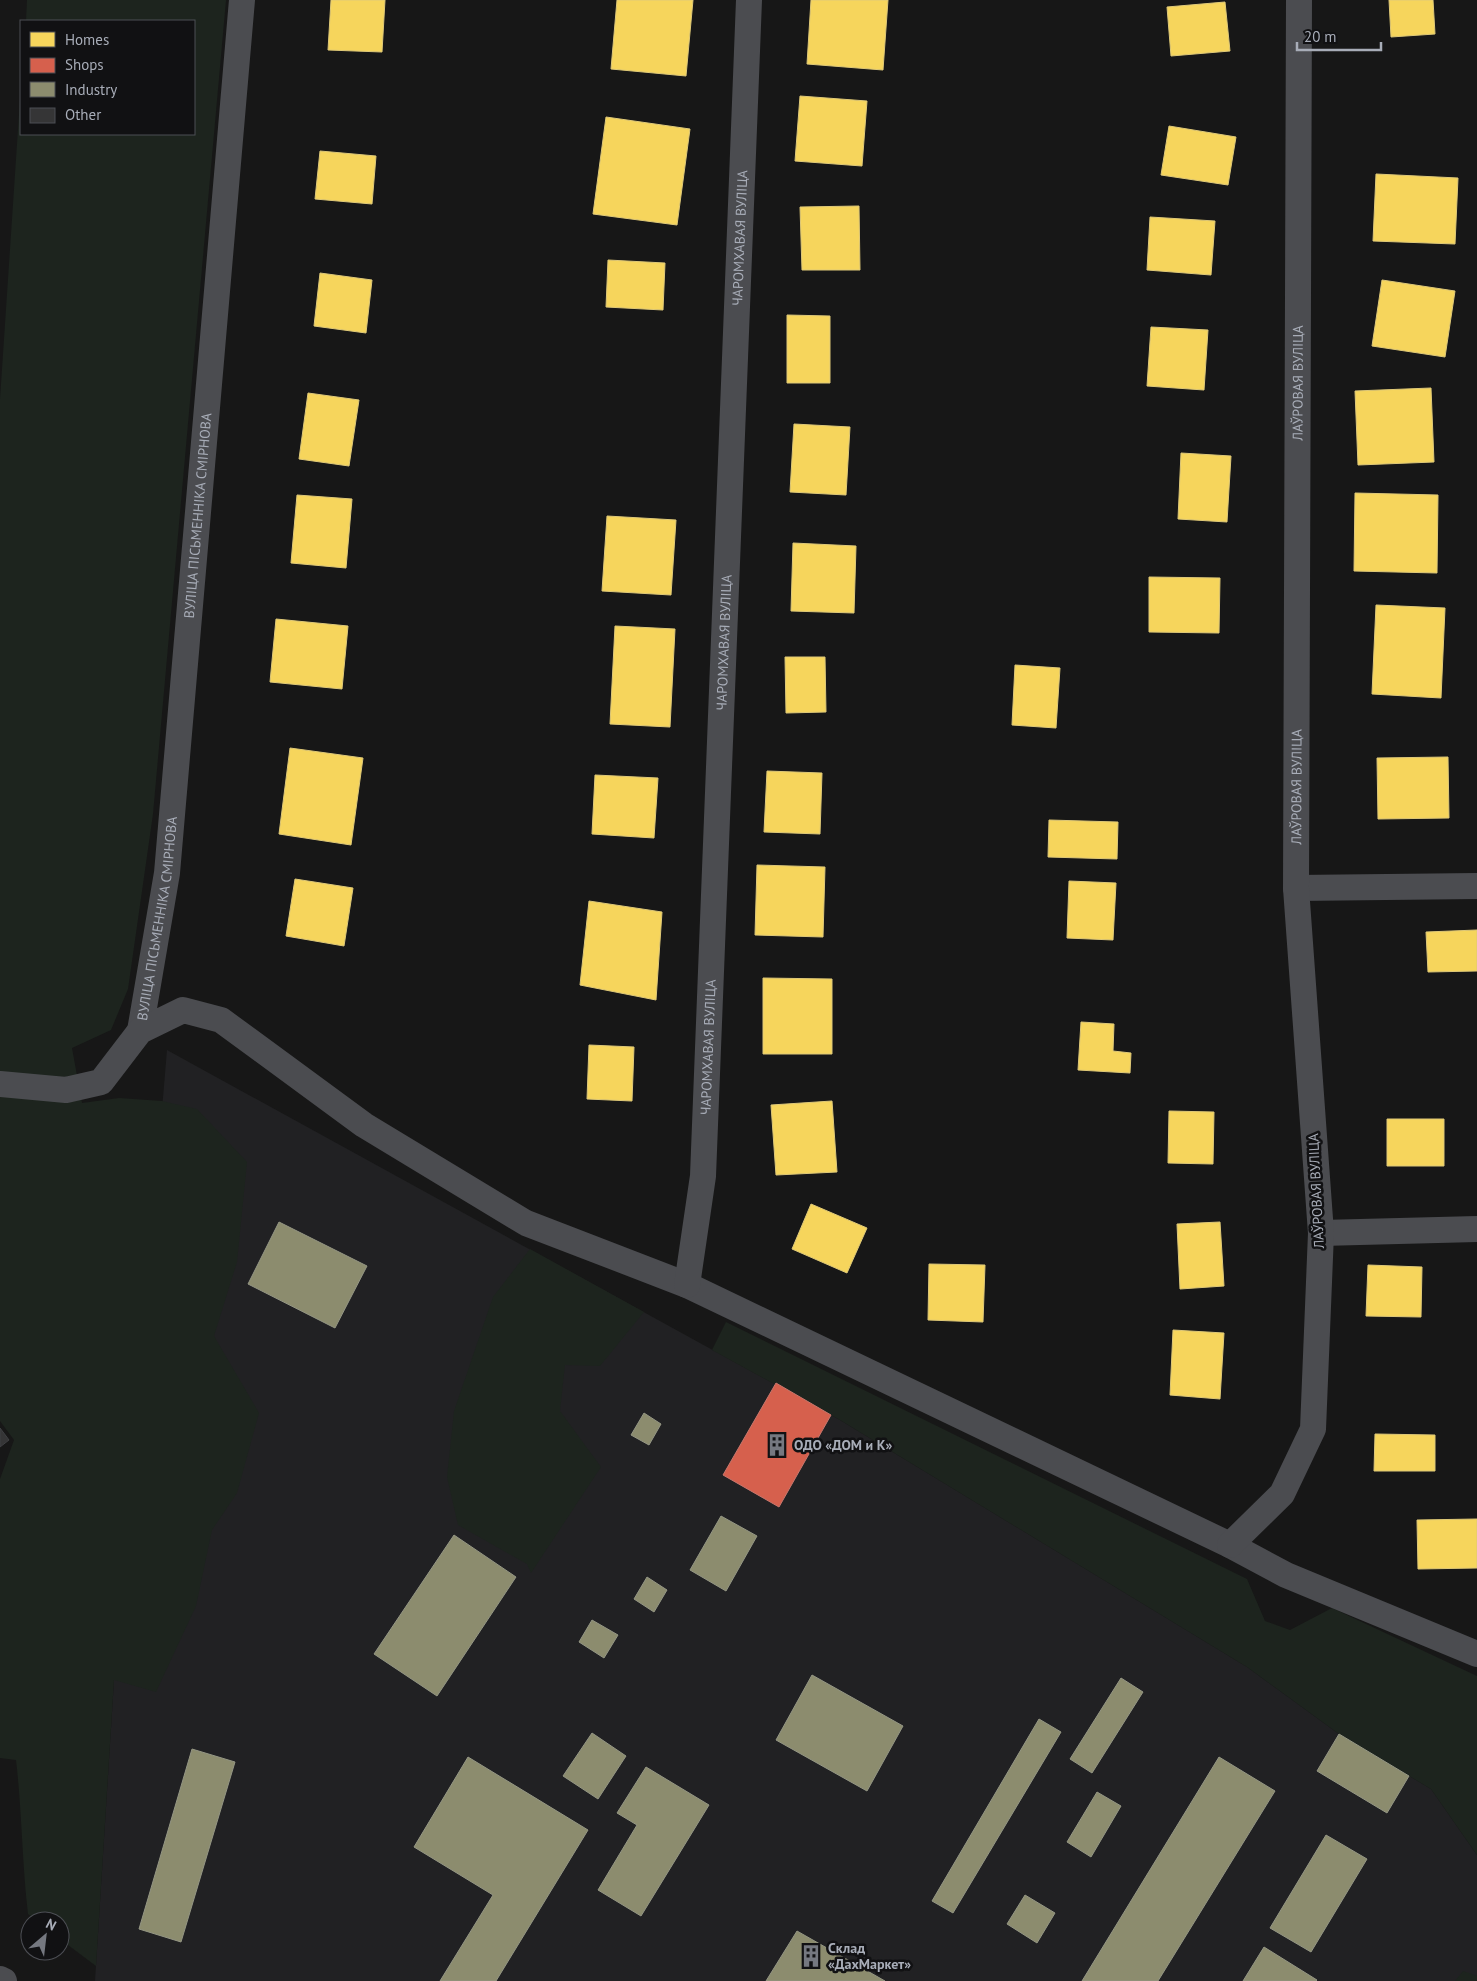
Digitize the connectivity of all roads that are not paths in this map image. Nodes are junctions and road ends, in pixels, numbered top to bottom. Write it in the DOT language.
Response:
graph roads {
  1 [pos="242,0"];
  2 [pos="749,0"];
  3 [pos="1299,0"];
  4 [pos="1477,886"];
  5 [pos="1296,888"];
  6 [pos="140,1031"];
  7 [pos="0,1084"];
  8 [pos="1477,1229"];
  9 [pos="1321,1233"];
  10 [pos="687,1285"];
  11 [pos="1230,1545"];
  12 [pos="1477,1654"];
  13 [pos="0,1979"];
  14 [pos="4,1981"];
  1 -- 6 [label="street, ВУЛІЦА ПІСЬМЕННІКА СМІРНОВА"];
  2 -- 10 [label="street, ЧАРОМХАВАЯ ВУЛІЦА"];
  3 -- 5 [label="street, ЛАЎРОВАЯ ВУЛІЦА"];
  4 -- 5 [label="street"];
  5 -- 9 [label="street, ЛАЎРОВАЯ ВУЛІЦА"];
  6 -- 7 [label="street"];
  6 -- 10 [label="street"];
  8 -- 9 [label="street"];
  9 -- 11 [label="street, ЛАЎРОВАЯ ВУЛІЦА"];
  10 -- 11 [label="street"];
  11 -- 12 [label="street"];
  13 -- 14 [label="street"];
}
